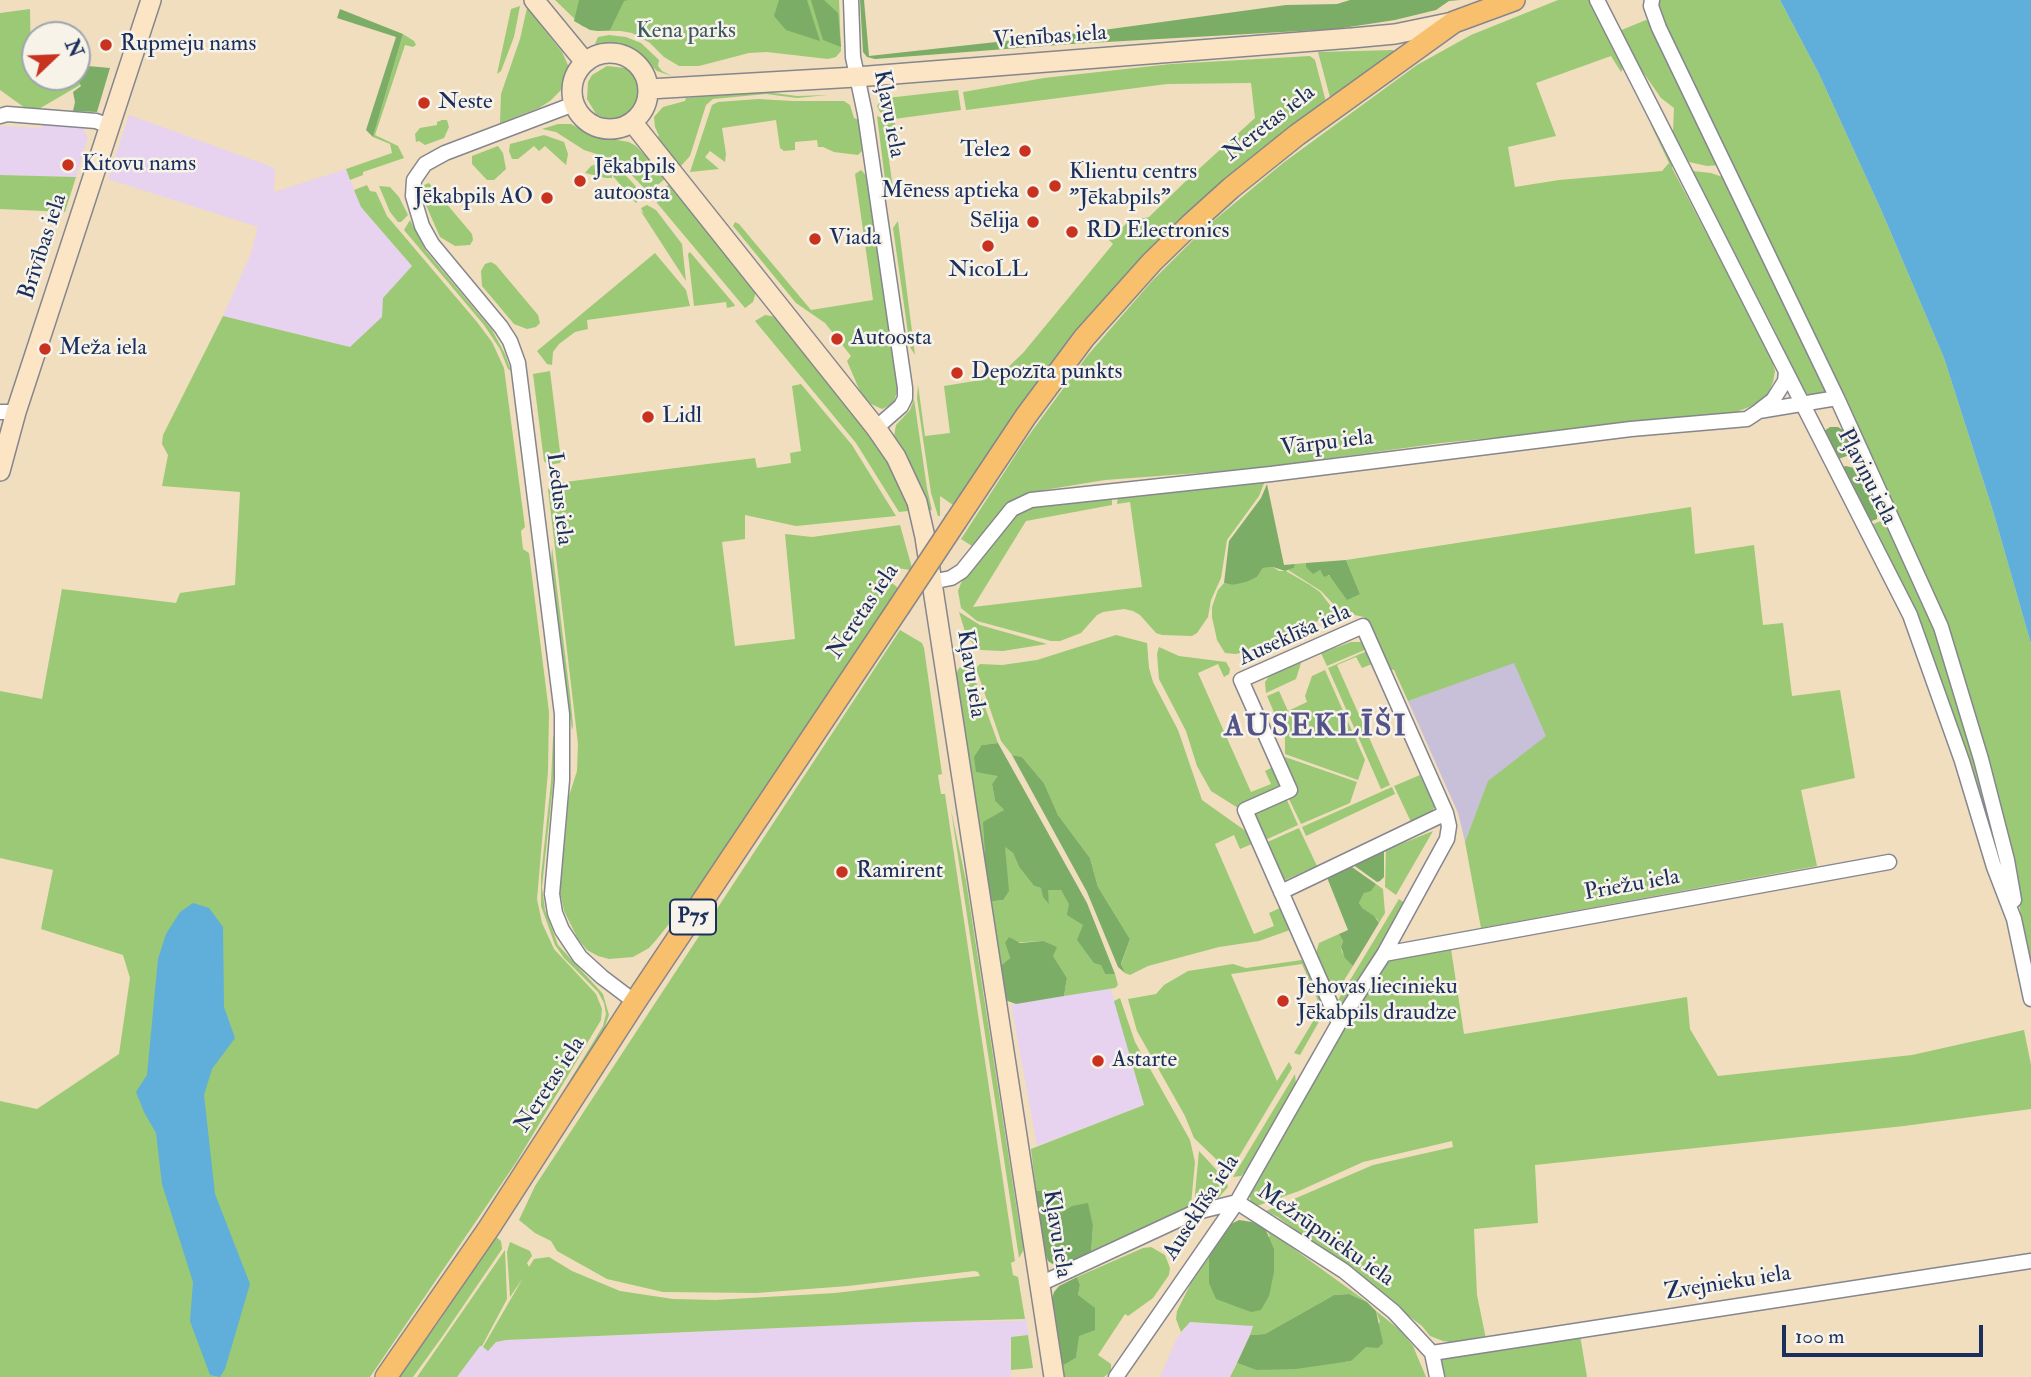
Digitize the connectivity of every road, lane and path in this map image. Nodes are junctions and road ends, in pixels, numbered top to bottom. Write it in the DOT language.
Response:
graph roads {
  1 [pos="152,0"];
  2 [pos="534,0"];
  3 [pos="851,0"];
  4 [pos="1514,0"];
  5 [pos="1597,0"];
  6 [pos="1652,0"];
  7 [pos="1454,22"];
  8 [pos="585,62"];
  9 [pos="856,77"];
  10 [pos="649,89"];
  11 [pos="574,104"];
  12 [pos="0,116"];
  13 [pos="633,123"];
  14 [pos="109,126"];
  15 [pos="1786,372"];
  16 [pos="1837,398"];
  17 [pos="1803,405"];
  18 [pos="1759,411"];
  19 [pos="8,412"];
  20 [pos="876,428"];
  21 [pos="0,471"];
  22 [pos="931,582"];
  23 [pos="1446,813"];
  24 [pos="1889,862"];
  25 [pos="1281,892"];
  26 [pos="2014,919"];
  27 [pos="1384,954"];
  28 [pos="2031,999"];
  29 [pos="635,1002"];
  30 [pos="1339,1023"];
  31 [pos="1237,1202"];
  32 [pos="2031,1261"];
  33 [pos="1040,1284"];
  34 [pos="1432,1353"];
  35 [pos="386,1377"];
  36 [pos="1054,1377"];
  37 [pos="1116,1377"];
  38 [pos="1437,1377"];
  1 -- 14 [label="main road, Brīvības iela"];
  2 -- 8 [label="main road"];
  3 -- 9 [label="street, Kļavu iela"];
  4 -- 7 [label="main road, Neretas iela / P75"];
  5 -- 15 [label="street, Pļaviņu iela"];
  6 -- 16 [label="street"];
  7 -- 9 [label="main road, Vienības iela"];
  7 -- 29 [label="main road, Neretas iela / P75, bridge"];
  8 -- 10 [label="main road"];
  8 -- 11 [label="main road"];
  9 -- 10 [label="main road, Vienības iela"];
  9 -- 20 [label="street, Kļavu iela"];
  10 -- 13 [label="main road"];
  11 -- 13 [label="main road"];
  11 -- 29 [label="street, Ledus iela"];
  12 -- 14 [label="street"];
  13 -- 20 [label="main road"];
  14 -- 19 [label="main road, Brīvības iela"];
  15 -- 17 [label="street, Pļaviņu iela"];
  15 -- 18 [label="street"];
  16 -- 17 [label="street, Vārpu iela"];
  16 -- 26 [label="street"];
  17 -- 18 [label="street, Vārpu iela"];
  17 -- 26 [label="street, Pļaviņu iela"];
  18 -- 22 [label="street, Vārpu iela"];
  19 -- 21 [label="main road, Brīvības iela"];
  20 -- 22 [label="main road, Kļavu iela"];
  22 -- 33 [label="main road, Kļavu iela"];
  23 -- 25 [label="street"];
  23 -- 25 [label="street, Auseklīša iela"];
  23 -- 27 [label="street, Auseklīša iela"];
  24 -- 27 [label="street, Priežu iela"];
  25 -- 30 [label="street, Auseklīša iela"];
  26 -- 28 [label="street, Pļaviņu iela"];
  27 -- 30 [label="street, Auseklīša iela"];
  29 -- 35 [label="main road, Neretas iela / P75"];
  30 -- 31 [label="street, Auseklīša iela"];
  31 -- 33 [label="street, Mežrūpnieku iela"];
  31 -- 34 [label="street, Mežrūpnieku iela"];
  31 -- 37 [label="street, Auseklīša iela"];
  32 -- 34 [label="street, Zvejnieku iela"];
  33 -- 36 [label="main road, Kļavu iela"];
  34 -- 38 [label="street"];
}
